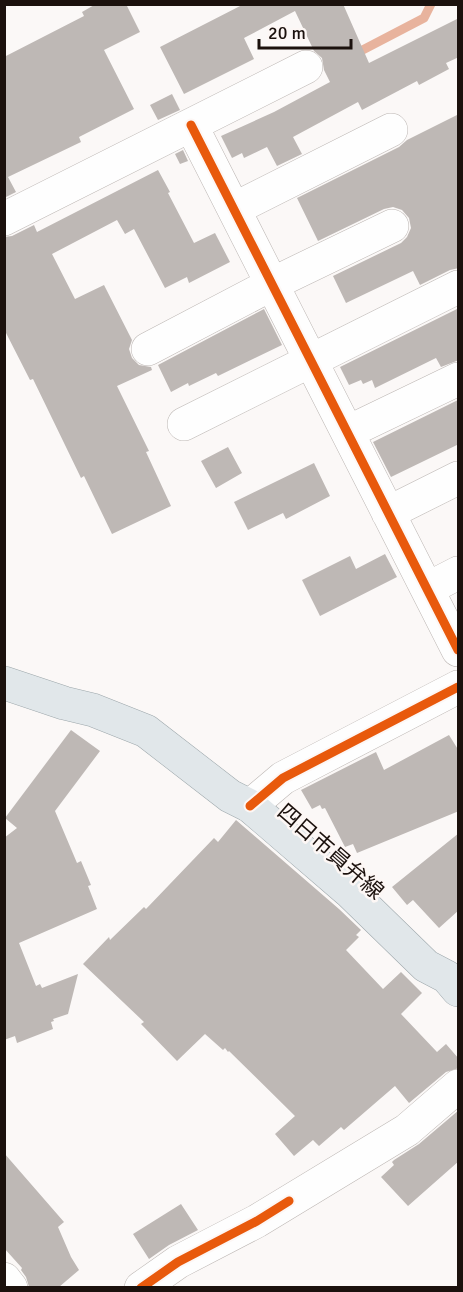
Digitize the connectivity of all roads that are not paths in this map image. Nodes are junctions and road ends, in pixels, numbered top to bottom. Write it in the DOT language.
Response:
graph roads {
  1 [pos="306,67"];
  2 [pos="391,130"];
  3 [pos="195,134"];
  4 [pos="234,209"];
  5 [pos="4,219"];
  6 [pos="392,226"];
  7 [pos="272,284"];
  8 [pos="459,287"];
  9 [pos="148,349"];
  10 [pos="311,360"];
  11 [pos="459,379"];
  12 [pos="184,424"];
  13 [pos="348,432"];
  14 [pos="459,477"];
  15 [pos="388,513"];
  16 [pos="459,573"];
  17 [pos="427,589"];
  18 [pos="459,650"];
  19 [pos="4,683"];
  20 [pos="459,687"];
  21 [pos="250,806"];
  22 [pos="459,990"];
  23 [pos="459,1086"];
  24 [pos="4,1279"];
  25 [pos="11,1287"];
  26 [pos="141,1287"];
  1 -- 3 [label="street"];
  2 -- 4 [label="street"];
  3 -- 4 [label="street"];
  3 -- 5 [label="street"];
  4 -- 7 [label="street"];
  6 -- 7 [label="street"];
  7 -- 9 [label="street"];
  7 -- 10 [label="street"];
  8 -- 10 [label="street"];
  10 -- 12 [label="street"];
  10 -- 13 [label="street"];
  11 -- 13 [label="street"];
  13 -- 15 [label="street"];
  14 -- 15 [label="street"];
  15 -- 17 [label="street"];
  16 -- 17 [label="street"];
  17 -- 18 [label="street"];
  19 -- 21 [label="main road, 四日市員弁線"];
  20 -- 21 [label="street"];
  21 -- 22 [label="main road, 四日市員弁線"];
  23 -- 26 [label="street"];
  24 -- 25 [label="street"];
}
